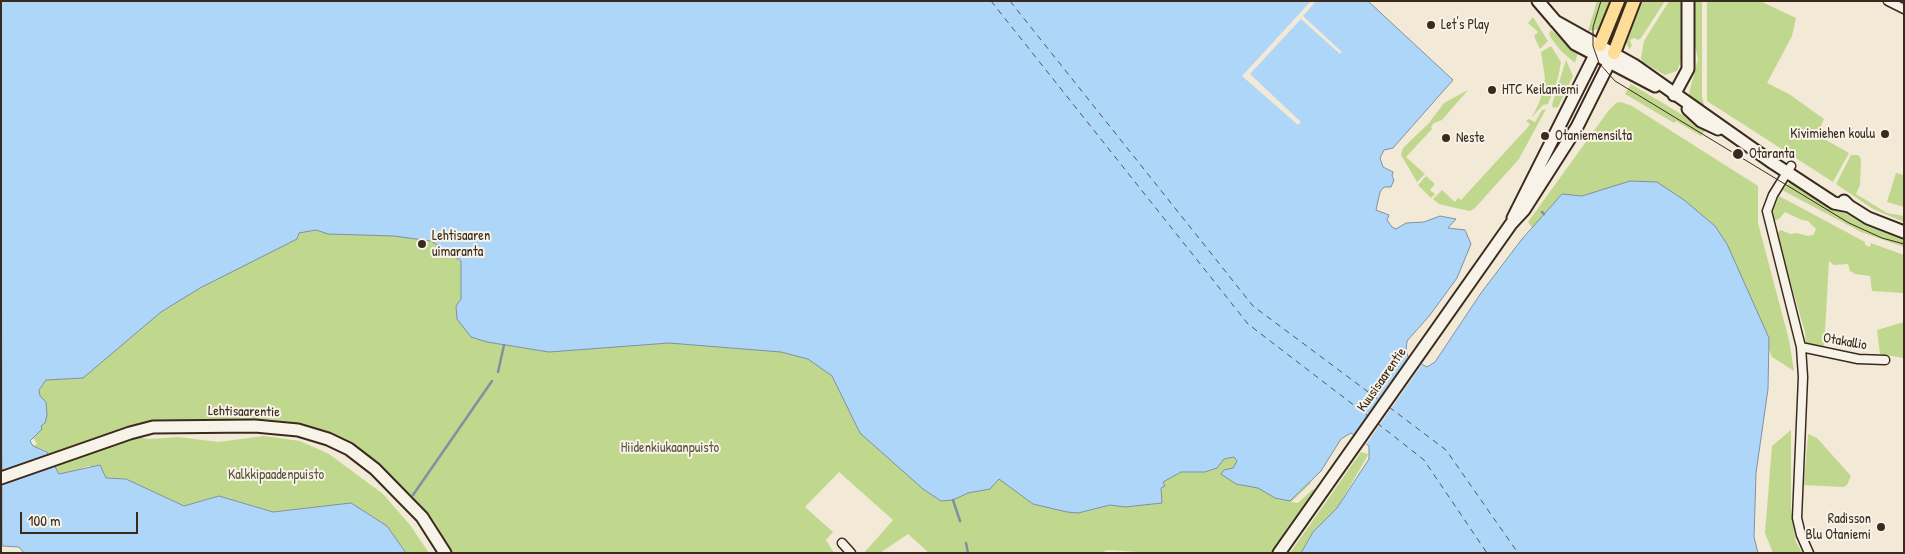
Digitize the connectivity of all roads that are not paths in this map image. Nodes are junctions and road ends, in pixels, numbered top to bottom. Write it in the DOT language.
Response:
graph roads {
  1 [pos="1538,1"];
  2 [pos="1618,1"];
  3 [pos="1634,1"];
  4 [pos="1688,1"];
  5 [pos="1888,1"];
  6 [pos="1904,9"];
  7 [pos="1597,50"];
  8 [pos="1612,58"];
  9 [pos="1671,93"];
  10 [pos="1789,169"];
  11 [pos="1511,224"];
  12 [pos="1904,232"];
  13 [pos="1801,347"];
  14 [pos="1885,360"];
  15 [pos="1,478"];
  16 [pos="842,543"];
  17 [pos="445,553"];
  18 [pos="851,553"];
  19 [pos="1279,553"];
  20 [pos="1809,553"];
  1 -- 7 [label="main road"];
  2 -- 7 [label="main road, Kuusisaarentie"];
  3 -- 8 [label="main road, Kuusisaarentie"];
  4 -- 9 [label="main road"];
  5 -- 6 [label="street"];
  7 -- 8 [label="main road"];
  7 -- 11 [label="main road, Kuusisaarentie"];
  8 -- 9 [label="main road"];
  8 -- 11 [label="main road, Kuusisaarentie"];
  9 -- 10 [label="main road"];
  10 -- 12 [label="main road"];
  10 -- 13 [label="street"];
  11 -- 19 [label="main road, Kuusisaarentie"];
  13 -- 14 [label="street, Otakallio"];
  13 -- 20 [label="street"];
  15 -- 17 [label="main road, Lehtisaarentie"];
  16 -- 18 [label="street"];
}
